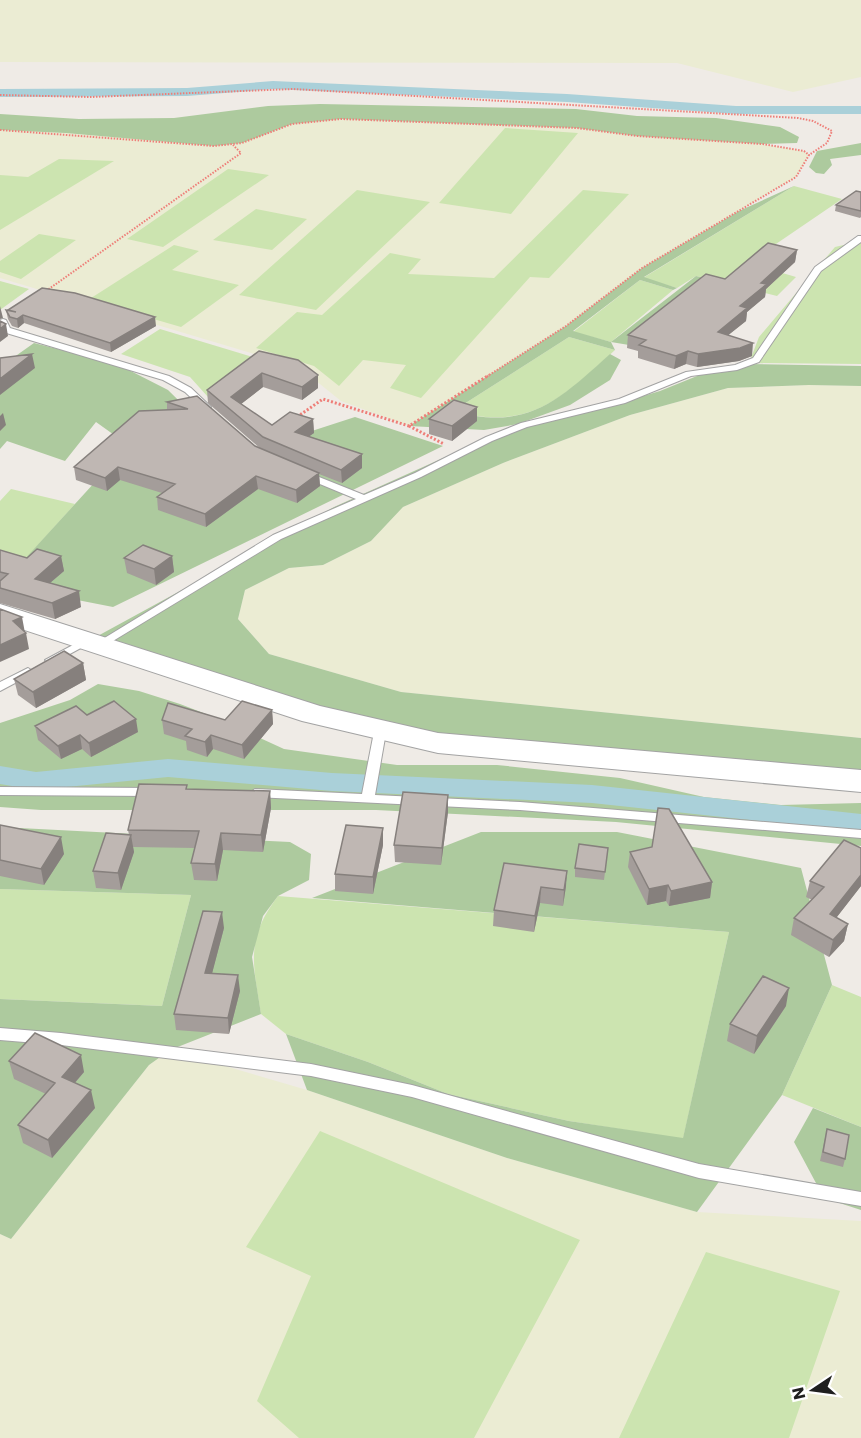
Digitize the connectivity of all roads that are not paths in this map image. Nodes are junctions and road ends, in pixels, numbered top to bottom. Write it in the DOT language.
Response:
graph roads {
  1 [pos="861,238"];
  2 [pos="3,322"];
  3 [pos="211,412"];
  4 [pos="300,473"];
  5 [pos="363,498"];
  6 [pos="0,613"];
  7 [pos="93,643"];
  8 [pos="0,687"];
  9 [pos="377,744"];
  10 [pos="861,781"];
  11 [pos="0,791"];
  12 [pos="369,791"];
  13 [pos="167,792"];
  14 [pos="242,793"];
  15 [pos="861,834"];
  16 [pos="0,1034"];
  17 [pos="861,1199"];
  1 -- 5 [label="lane"];
  2 -- 3 [label="lane"];
  4 -- 5 [label="lane"];
  5 -- 7 [label="lane"];
  6 -- 7 [label="street"];
  7 -- 8 [label="lane"];
  7 -- 9 [label="street"];
  9 -- 10 [label="street"];
  9 -- 12 [label="lane"];
  11 -- 13 [label="lane"];
  12 -- 14 [label="lane"];
  12 -- 15 [label="lane"];
  16 -- 17 [label="lane"];
}
